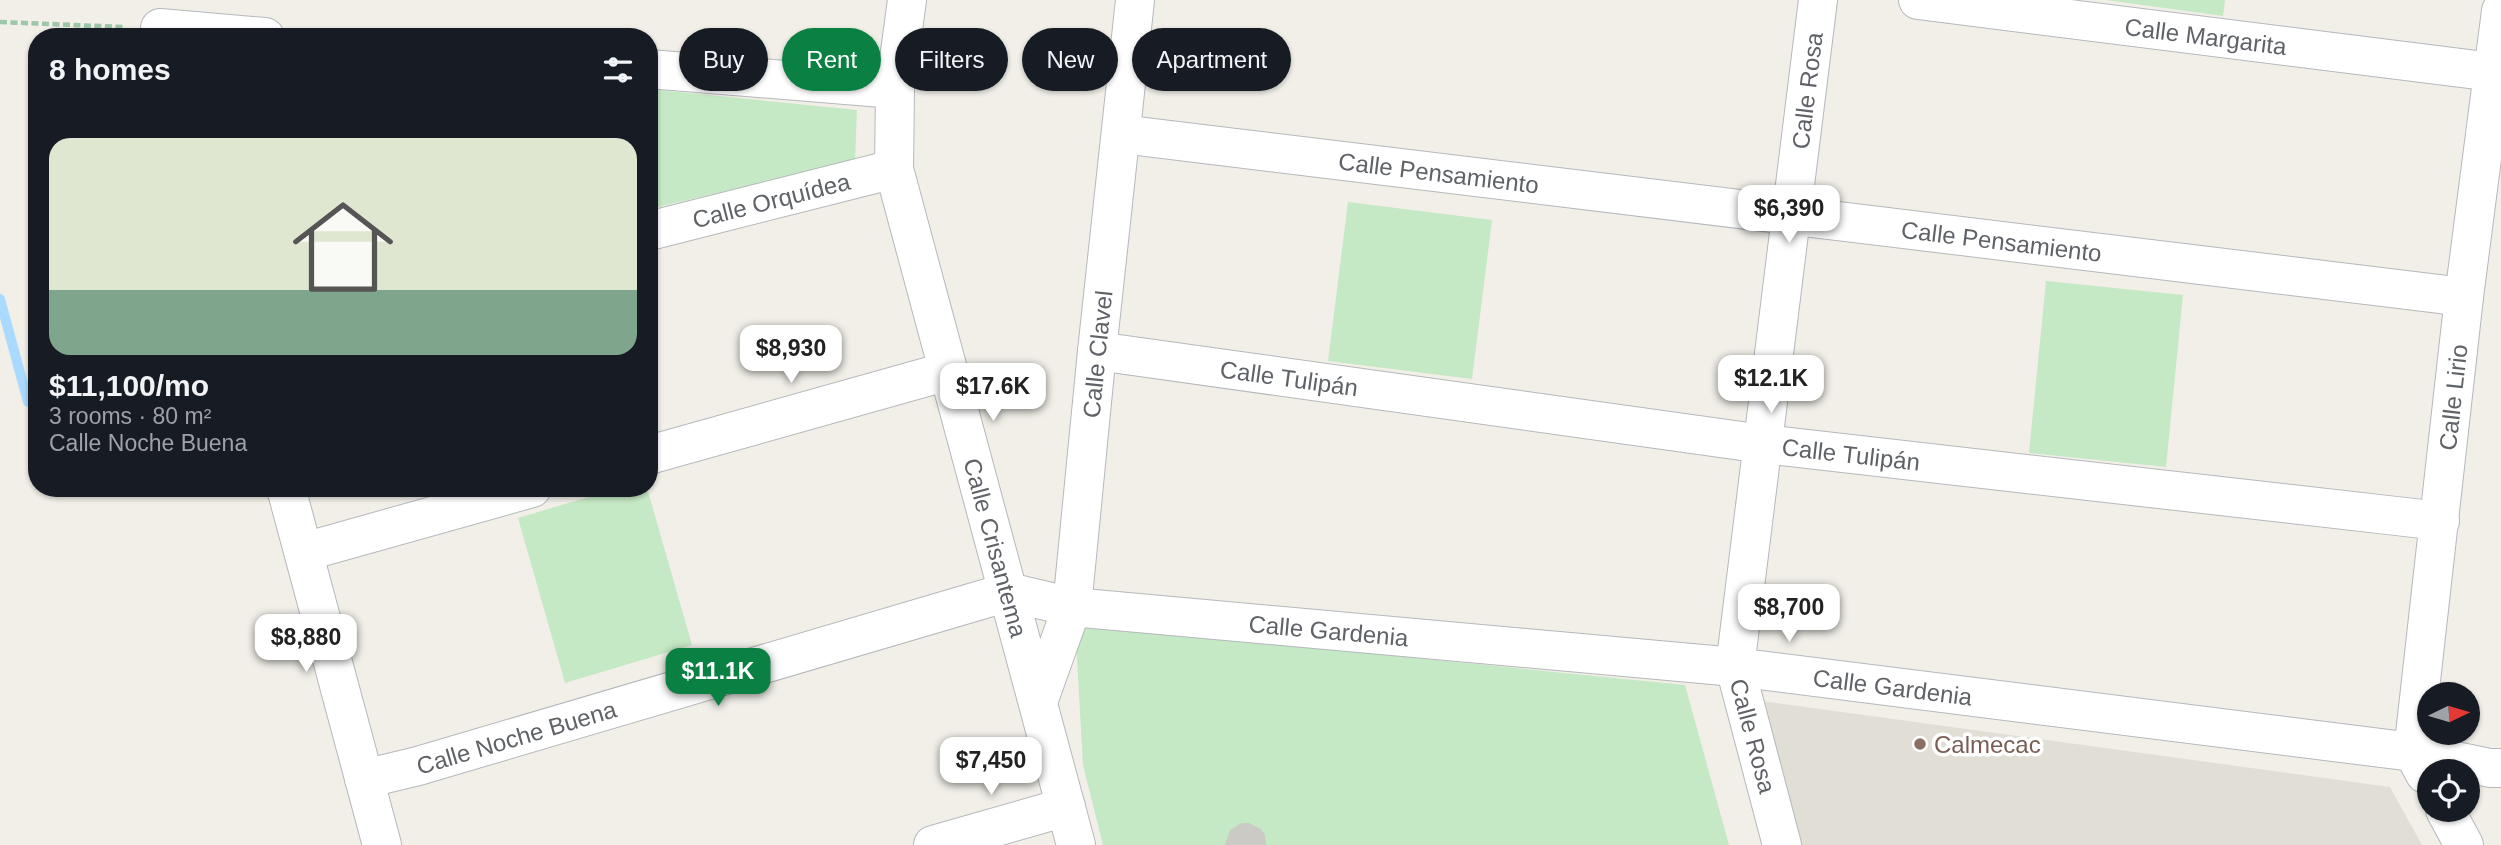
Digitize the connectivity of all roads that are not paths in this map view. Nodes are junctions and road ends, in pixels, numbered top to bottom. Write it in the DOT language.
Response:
graph roads {
  1 [pos="907,0"];
  2 [pos="1136,0"];
  3 [pos="1818,0"];
  4 [pos="1918,0"];
  5 [pos="2501,11"];
  6 [pos="162,22"];
  7 [pos="203,28"];
  8 [pos="903,28"];
  9 [pos="658,70"];
  10 [pos="2493,72"];
  11 [pos="895,89"];
  12 [pos="1121,134"];
  13 [pos="894,169"];
  14 [pos="1791,215"];
  15 [pos="658,229"];
  16 [pos="2464,297"];
  17 [pos="1097,351"];
  18 [pos="948,372"];
  19 [pos="1763,443"];
  20 [pos="658,453"];
  21 [pos="289,497"];
  22 [pos="500,497"];
  23 [pos="2440,521"];
  24 [pos="304,552"];
  25 [pos="1008,592"];
  26 [pos="1072,607"];
  27 [pos="1735,667"];
  28 [pos="1038,702"];
  29 [pos="2422,759"];
  30 [pos="2417,765"];
  31 [pos="2480,768"];
  32 [pos="2501,768"];
  33 [pos="364,779"];
  34 [pos="1066,807"];
  35 [pos="2452,822"];
  36 [pos="382,845"];
  37 [pos="933,845"];
  38 [pos="1076,845"];
  39 [pos="1782,845"];
  40 [pos="2464,845"];
  1 -- 8 [label="street, Calle Crisantema"];
  2 -- 12 [label="street, Calle Clavel"];
  3 -- 14 [label="street, Calle Rosa"];
  4 -- 10 [label="street, Calle Margarita"];
  5 -- 10 [label="street, Calle Lirio"];
  6 -- 7 [label="street"];
  9 -- 11 [label="street"];
  10 -- 16 [label="street, Calle Lirio"];
  11 -- 13 [label="street, Calle Crisantema"];
  12 -- 14 [label="street, Calle Pensamiento"];
  12 -- 17 [label="street, Calle Clavel"];
  13 -- 15 [label="street, Calle Orquídea"];
  13 -- 18 [label="street, Calle Crisantema"];
  14 -- 16 [label="street, Calle Pensamiento"];
  14 -- 19 [label="street, Calle Rosa"];
  16 -- 23 [label="street, Calle Lirio"];
  17 -- 19 [label="street, Calle Tulipán"];
  17 -- 26 [label="street, Calle Clavel"];
  18 -- 20 [label="street"];
  18 -- 25 [label="street, Calle Crisantema"];
  19 -- 23 [label="street, Calle Tulipán"];
  19 -- 27 [label="street, Calle Rosa"];
  21 -- 24 [label="street"];
  22 -- 24 [label="street"];
  23 -- 29 [label="street, Calle Lirio"];
  24 -- 33 [label="street"];
  25 -- 26 [label="street, Calle Noche Buena"];
  25 -- 28 [label="street, Calle Crisantema"];
  25 -- 33 [label="street, Calle Noche Buena"];
  26 -- 27 [label="street, Calle Gardenia"];
  26 -- 28 [label="street, Calle Clavel"];
  27 -- 30 [label="street, Calle Gardenia"];
  27 -- 39 [label="street, Calle Rosa"];
  28 -- 34 [label="street, Calle Crisantema"];
  31 -- 32 [label="street, Calle Gardenia"];
  33 -- 36 [label="street"];
  34 -- 37 [label="street"];
  34 -- 38 [label="street, Calle Crisantema"];
  35 -- 40 [label="street"];
}
